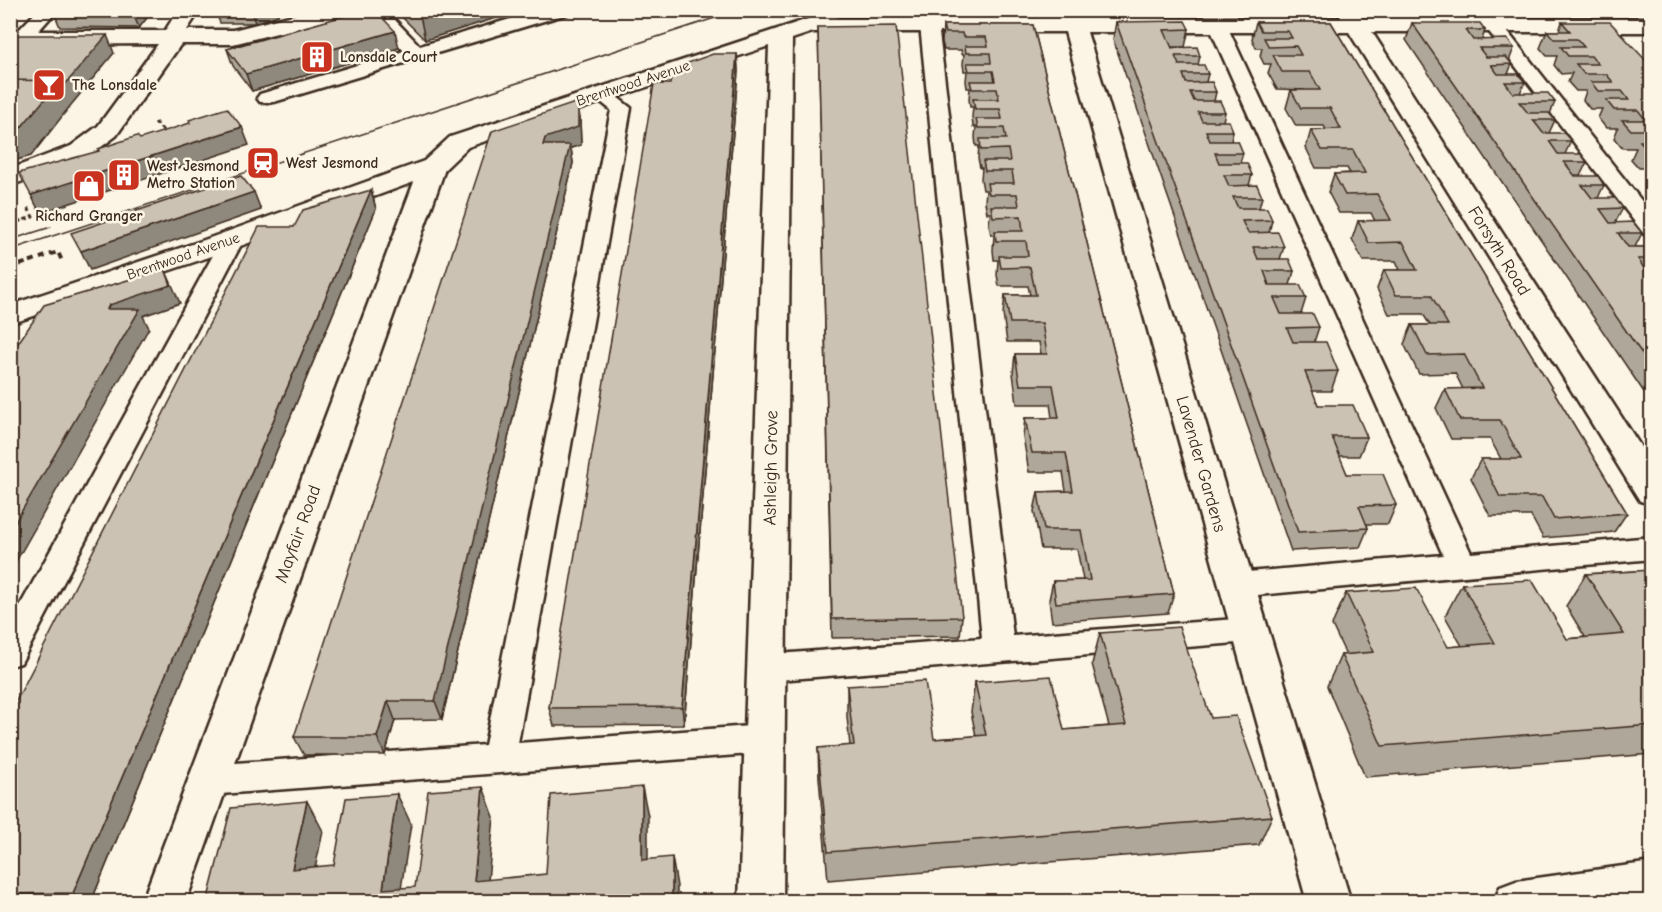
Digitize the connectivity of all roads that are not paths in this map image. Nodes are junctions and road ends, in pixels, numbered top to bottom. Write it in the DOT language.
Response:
graph roads {
  1 [pos="48,10"];
  2 [pos="189,10"];
  3 [pos="561,10"];
  4 [pos="840,10"];
  5 [pos="340,11"];
  6 [pos="1410,17"];
  7 [pos="1352,18"];
  8 [pos="389,24"];
  9 [pos="929,25"];
  10 [pos="1493,25"];
  11 [pos="1074,26"];
  12 [pos="1218,26"];
  13 [pos="796,30"];
  14 [pos="1648,34"];
  15 [pos="171,38"];
  16 [pos="15,42"];
  17 [pos="417,54"];
  18 [pos="601,94"];
  19 [pos="267,99"];
  20 [pos="433,166"];
  21 [pos="10,178"];
  22 [pos="1652,229"];
  23 [pos="233,239"];
  24 [pos="10,315"];
  25 [pos="1652,492"];
  26 [pos="1652,548"];
  27 [pos="1462,565"];
  28 [pos="1236,585"];
  29 [pos="1249,630"];
  30 [pos="999,650"];
  31 [pos="10,654"];
  32 [pos="766,668"];
  33 [pos="764,740"];
  34 [pos="499,758"];
  35 [pos="208,780"];
  36 [pos="1652,882"];
  37 [pos="164,902"];
  38 [pos="761,902"];
  39 [pos="1329,902"];
  40 [pos="1516,902"];
  1 -- 16 [label="lane"];
  2 -- 15 [label="street"];
  3 -- 17 [label="lane"];
  4 -- 13 [label="lane"];
  5 -- 15 [label="street"];
  6 -- 7 [label="street, Brentwood Avenue"];
  6 -- 10 [label="street, Brentwood Avenue"];
  7 -- 12 [label="street, Brentwood Avenue"];
  7 -- 25 [label="street, Forsyth Road"];
  8 -- 17 [label="lane"];
  9 -- 11 [label="street, Brentwood Avenue"];
  9 -- 13 [label="street, Brentwood Avenue"];
  9 -- 30 [label="lane"];
  10 -- 14 [label="street, Brentwood Avenue"];
  10 -- 22 [label="lane"];
  11 -- 12 [label="street, Brentwood Avenue"];
  11 -- 28 [label="street, Lavender Gardens"];
  12 -- 27 [label="lane"];
  13 -- 18 [label="street, Brentwood Avenue"];
  13 -- 32 [label="street, Ashleigh Grove"];
  15 -- 16 [label="street"];
  15 -- 21 [label="street"];
  17 -- 19 [label="lane"];
  18 -- 20 [label="street, Brentwood Avenue"];
  18 -- 34 [label="lane"];
  20 -- 23 [label="street, Brentwood Avenue"];
  20 -- 35 [label="street, Mayfair Road"];
  23 -- 24 [label="street, Brentwood Avenue"];
  23 -- 31 [label="lane"];
  26 -- 27 [label="lane"];
  27 -- 28 [label="lane"];
  28 -- 29 [label="street, Lavender Gardens"];
  29 -- 30 [label="lane"];
  29 -- 39 [label="street, Lavender Gardens"];
  30 -- 32 [label="lane"];
  32 -- 33 [label="street, Ashleigh Grove"];
  33 -- 34 [label="lane"];
  33 -- 38 [label="street, Ashleigh Grove"];
  34 -- 35 [label="lane"];
  35 -- 37 [label="street, Mayfair Road"];
  36 -- 40 [label="street"];
}
